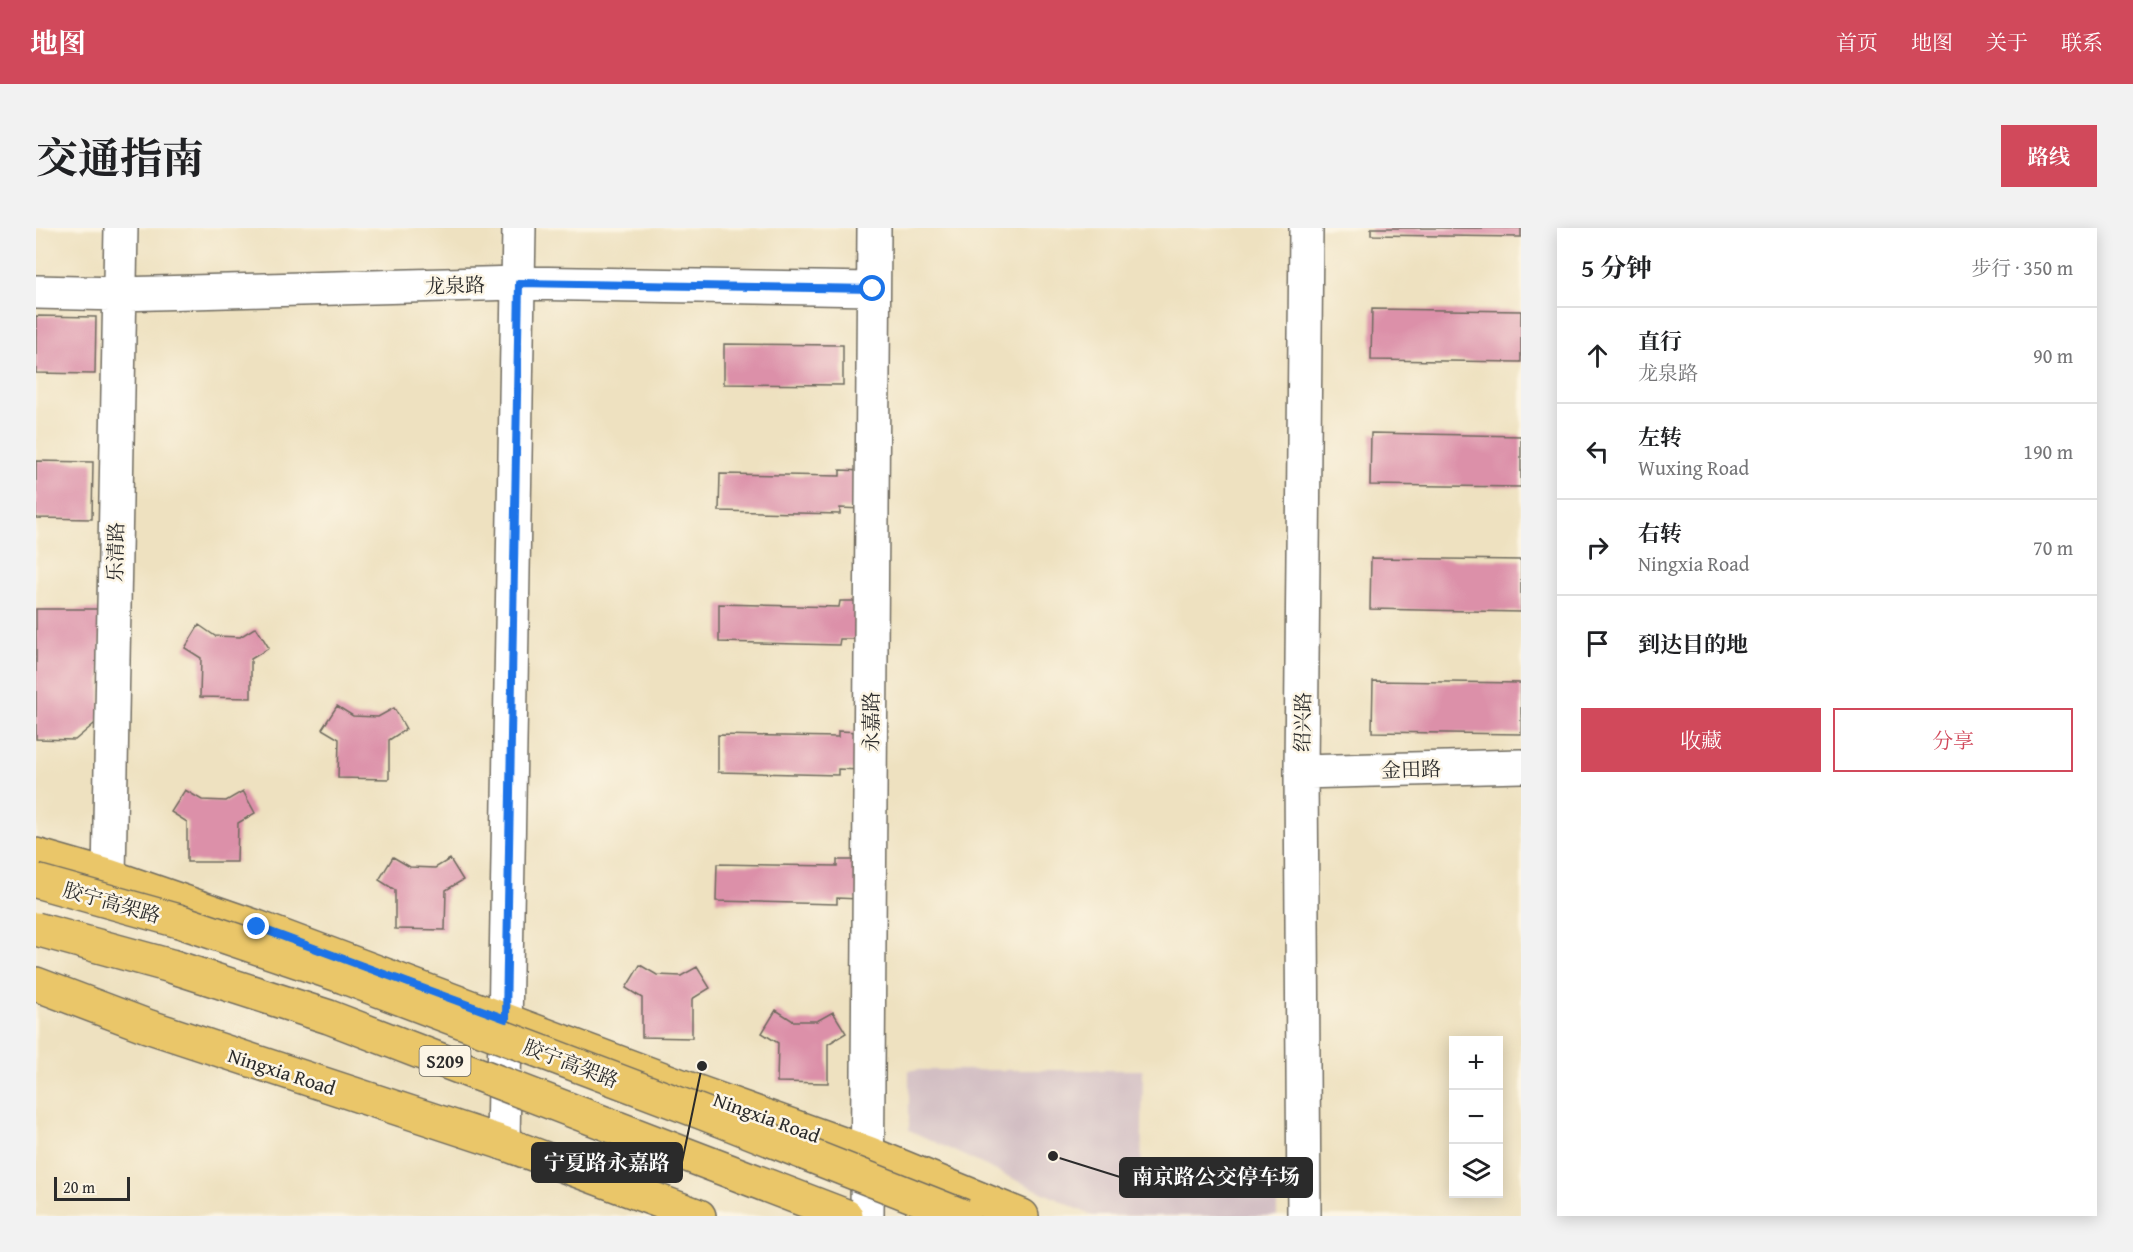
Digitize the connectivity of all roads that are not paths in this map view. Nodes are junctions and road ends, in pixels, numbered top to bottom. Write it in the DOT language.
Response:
graph roads {
  1 [pos="121,228"];
  2 [pos="519,228"];
  3 [pos="874,228"];
  4 [pos="1306,228"];
  5 [pos="519,283"];
  6 [pos="873,289"];
  7 [pos="36,292"];
  8 [pos="120,294"];
  9 [pos="1521,766"];
  10 [pos="1301,772"];
  11 [pos="36,855"];
  12 [pos="109,876"];
  13 [pos="36,881"];
  14 [pos="36,929"];
  15 [pos="36,984"];
  16 [pos="506,1019"];
  17 [pos="503,1143"];
  18 [pos="868,1153"];
  19 [pos="699,1216"];
  20 [pos="846,1216"];
  21 [pos="867,1216"];
  22 [pos="963,1216"];
  23 [pos="1022,1216"];
  24 [pos="1304,1216"];
  1 -- 8 [label="street, 乐清路"];
  2 -- 5 [label="street"];
  3 -- 6 [label="street, 永嘉路"];
  4 -- 10 [label="street, 绍兴路"];
  5 -- 6 [label="street, 龙泉路"];
  5 -- 8 [label="street, 龙泉路"];
  5 -- 16 [label="street"];
  6 -- 18 [label="street, 永嘉路"];
  7 -- 8 [label="street, 龙泉路"];
  8 -- 12 [label="street, 乐清路"];
  9 -- 10 [label="street, 金田路"];
  10 -- 24 [label="street, 绍兴路"];
  11 -- 12 [label="main road, Ningxia Road"];
  12 -- 16 [label="main road, Ningxia Road"];
  13 -- 22 [label="main road, 胶宁高架路 / S209, bridge"];
  14 -- 20 [label="main road, S209, bridge"];
  15 -- 17 [label="main road, Ningxia Road"];
  16 -- 17 [label="street"];
  16 -- 18 [label="main road, Ningxia Road"];
  17 -- 19 [label="main road, Ningxia Road"];
  18 -- 21 [label="street, 永嘉路"];
  18 -- 23 [label="main road, Ningxia Road"];
}
